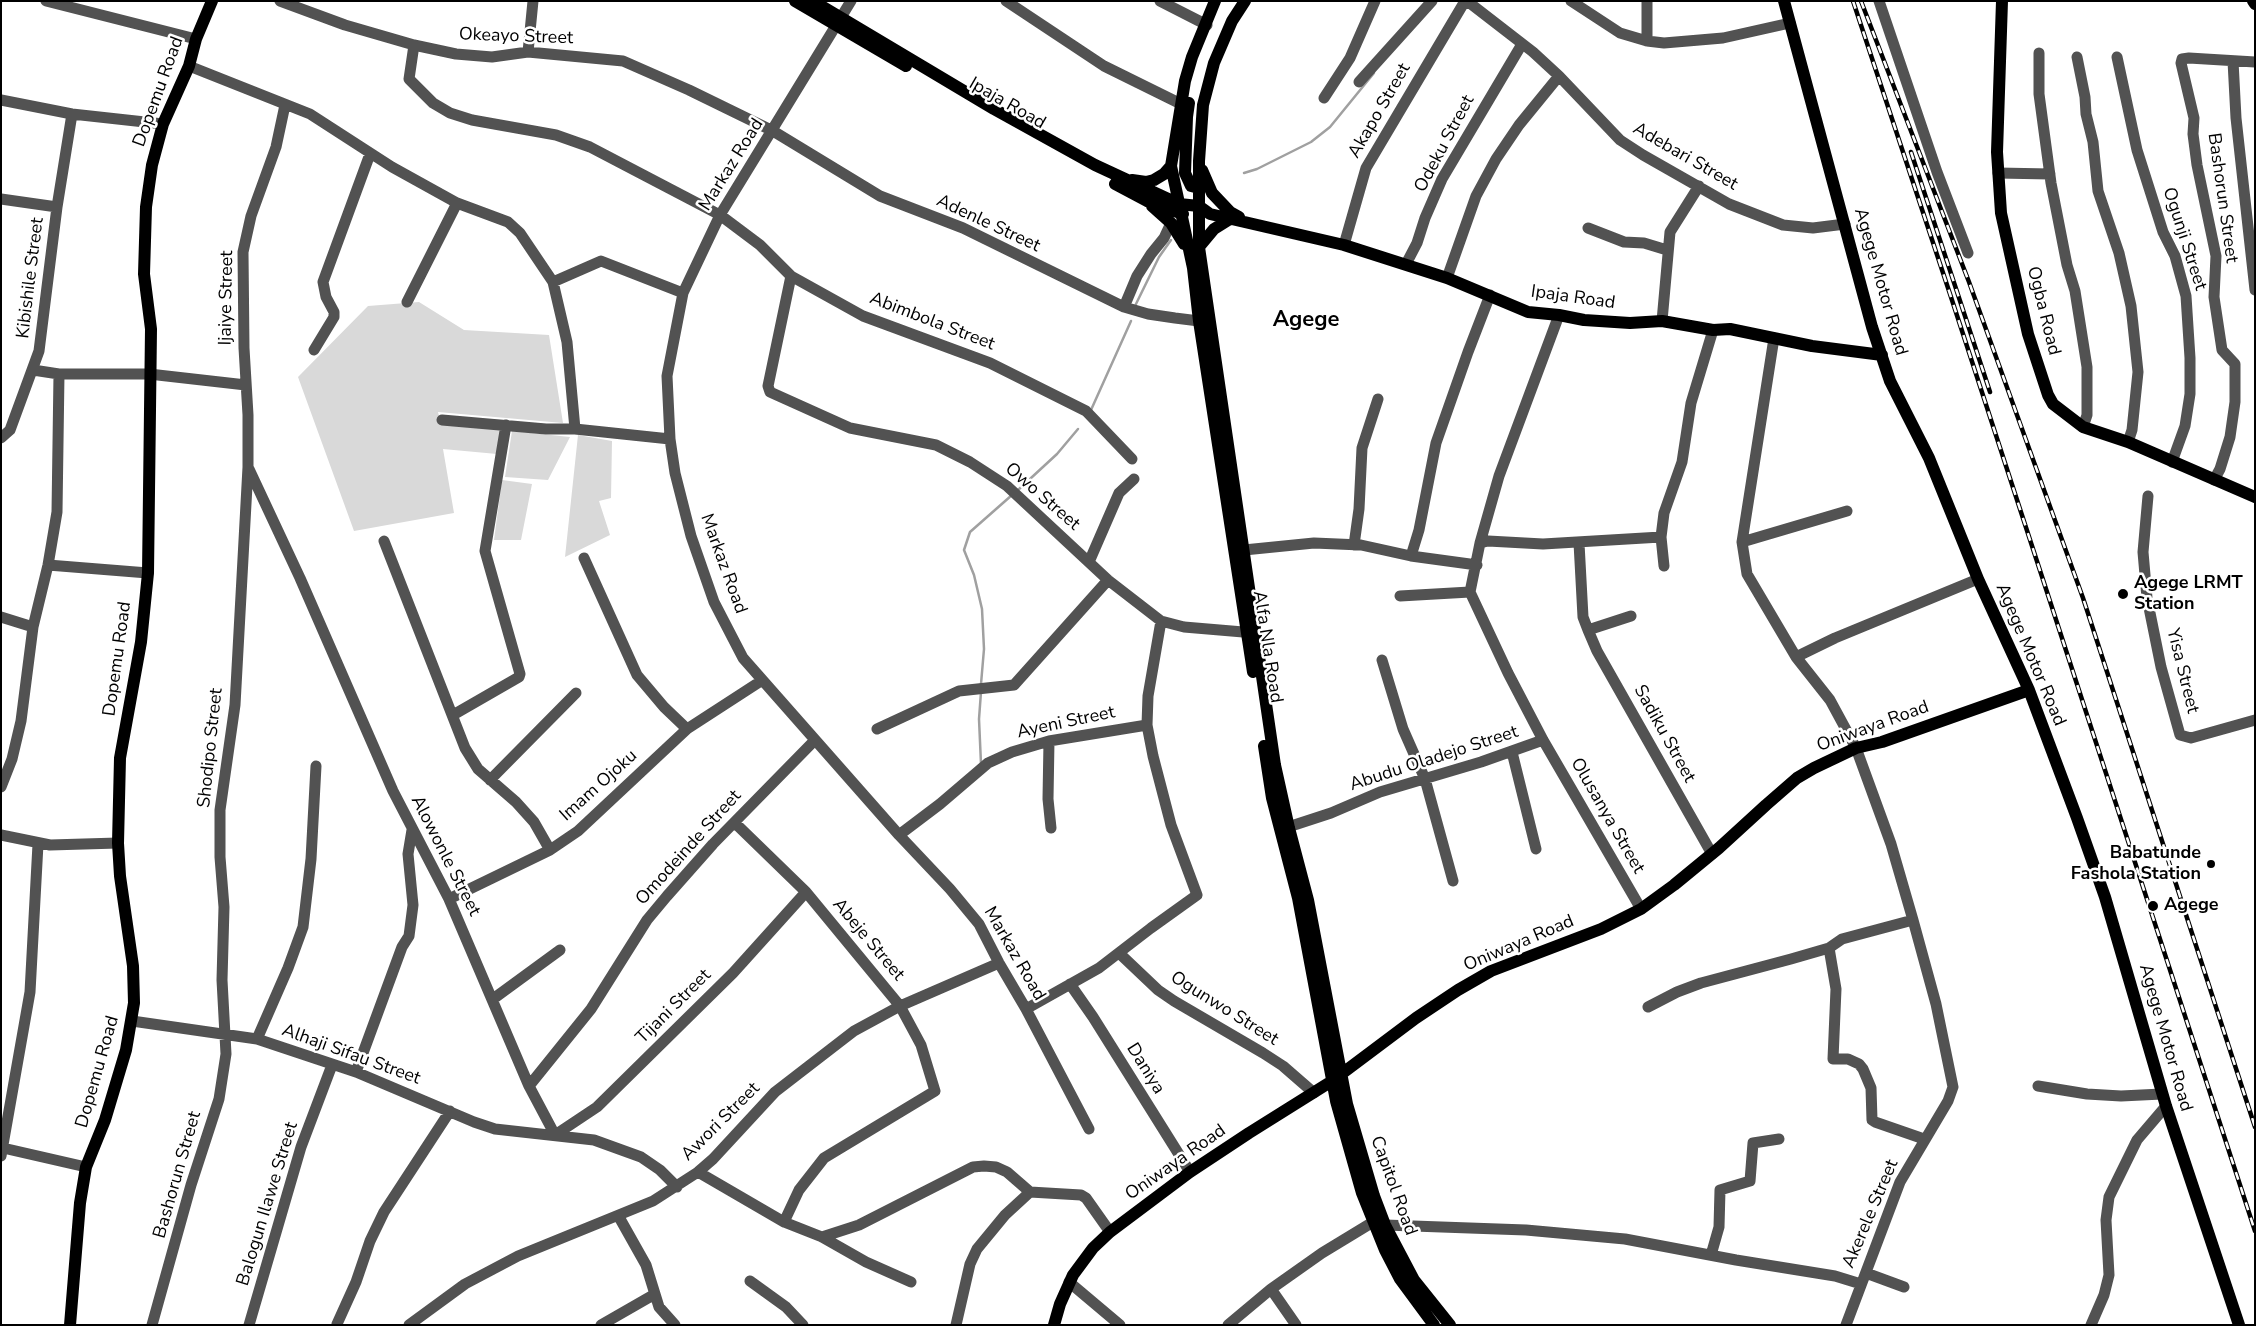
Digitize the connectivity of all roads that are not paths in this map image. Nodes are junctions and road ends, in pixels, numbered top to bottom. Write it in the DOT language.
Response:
graph roads {
  1 [pos="46,1"];
  2 [pos="212,1"];
  3 [pos="280,1"];
  4 [pos="533,1"];
  5 [pos="795,1"];
  6 [pos="813,1"];
  7 [pos="851,1"];
  8 [pos="1006,1"];
  9 [pos="1160,1"];
  10 [pos="1240,1"];
  11 [pos="1245,1"];
  12 [pos="1375,1"];
  13 [pos="1432,1"];
  14 [pos="1466,1"];
  15 [pos="1571,1"];
  16 [pos="1647,1"];
  17 [pos="1784,1"];
  18 [pos="1879,1"];
  19 [pos="2002,1"];
  20 [pos="1215,4"];
  21 [pos="1232,21"];
  22 [pos="840,22"];
  23 [pos="1790,23"];
  24 [pos="1207,25"];
  25 [pos="196,39"];
  26 [pos="1647,41"];
  27 [pos="1522,44"];
  28 [pos="414,45"];
  29 [pos="528,52"];
  30 [pos="2039,53"];
  31 [pos="2077,57"];
  32 [pos="2117,57"];
  33 [pos="2233,61"];
  34 [pos="2255,62"];
  35 [pos="189,66"];
  36 [pos="1559,76"];
  37 [pos="1359,82"];
  38 [pos="1324,98"];
  39 [pos="1,100"];
  40 [pos="1181,104"];
  41 [pos="285,105"];
  42 [pos="72,114"];
  43 [pos="163,124"];
  44 [pos="773,131"];
  45 [pos="370,154"];
  46 [pos="1199,161"];
  47 [pos="1171,166"];
  48 [pos="1998,173"];
  49 [pos="2050,174"];
  50 [pos="1117,176"];
  51 [pos="1699,186"];
  52 [pos="1199,188"];
  53 [pos="1,199"];
  54 [pos="1147,201"];
  55 [pos="457,203"];
  56 [pos="57,207"];
  57 [pos="1180,209"];
  58 [pos="1203,212"];
  59 [pos="720,215"];
  60 [pos="1230,219"];
  61 [pos="1171,223"];
  62 [pos="1252,224"];
  63 [pos="1845,224"];
  64 [pos="1588,228"];
  65 [pos="1344,245"];
  66 [pos="1199,247"];
  67 [pos="1668,250"];
  68 [pos="1968,253"];
  69 [pos="1406,264"];
  70 [pos="1193,268"];
  71 [pos="791,276"];
  72 [pos="1447,278"];
  73 [pos="553,282"];
  74 [pos="2255,290"];
  75 [pos="682,293"];
  76 [pos="1490,296"];
  77 [pos="407,302"];
  78 [pos="1124,307"];
  79 [pos="1559,315"];
  80 [pos="1204,319"];
  81 [pos="1662,321"];
  82 [pos="1713,330"];
  83 [pos="1774,338"];
  84 [pos="314,350"];
  85 [pos="1882,354"];
  86 [pos="33,370"];
  87 [pos="59,374"];
  88 [pos="149,374"];
  89 [pos="246,386"];
  90 [pos="1378,399"];
  91 [pos="442,420"];
  92 [pos="506,424"];
  93 [pos="2083,427"];
  94 [pos="575,429"];
  95 [pos="1,438"];
  96 [pos="670,439"];
  97 [pos="2128,442"];
  98 [pos="1132,459"];
  99 [pos="2172,462"];
  100 [pos="248,467"];
  101 [pos="1134,479"];
  102 [pos="2214,480"];
  103 [pos="2148,496"];
  104 [pos="2255,498"];
  105 [pos="1848,511"];
  106 [pos="1661,538"];
  107 [pos="384,541"];
  108 [pos="1579,542"];
  109 [pos="1742,542"];
  110 [pos="1480,543"];
  111 [pos="1354,545"];
  112 [pos="1244,550"];
  113 [pos="1411,556"];
  114 [pos="584,558"];
  115 [pos="1089,562"];
  116 [pos="48,565"];
  117 [pos="1477,565"];
  118 [pos="1664,566"];
  119 [pos="148,573"];
  120 [pos="1978,579"];
  121 [pos="1108,580"];
  122 [pos="1470,592"];
  123 [pos="1400,596"];
  124 [pos="1631,616"];
  125 [pos="1,617"];
  126 [pos="1161,621"];
  127 [pos="33,627"];
  128 [pos="1588,630"];
  129 [pos="1252,633"];
  130 [pos="1796,657"];
  131 [pos="1382,660"];
  132 [pos="761,681"];
  133 [pos="2029,690"];
  134 [pos="576,693"];
  135 [pos="453,715"];
  136 [pos="2255,720"];
  137 [pos="1147,725"];
  138 [pos="688,729"];
  139 [pos="877,729"];
  140 [pos="815,740"];
  141 [pos="1543,740"];
  142 [pos="1049,741"];
  143 [pos="1856,748"];
  144 [pos="1512,752"];
  145 [pos="316,766"];
  146 [pos="1425,779"];
  147 [pos="490,780"];
  148 [pos="1,787"];
  149 [pos="734,823"];
  150 [pos="1051,828"];
  151 [pos="1284,829"];
  152 [pos="412,830"];
  153 [pos="1,835"];
  154 [pos="899,835"];
  155 [pos="118,843"];
  156 [pos="38,844"];
  157 [pos="1536,849"];
  158 [pos="550,850"];
  159 [pos="1712,854"];
  160 [pos="1453,881"];
  161 [pos="806,892"];
  162 [pos="449,899"];
  163 [pos="1641,908"];
  164 [pos="1913,920"];
  165 [pos="1829,948"];
  166 [pos="560,950"];
  167 [pos="1119,952"];
  168 [pos="999,963"];
  169 [pos="1070,984"];
  170 [pos="492,999"];
  171 [pos="900,1006"];
  172 [pos="1648,1007"];
  173 [pos="1026,1009"];
  174 [pos="132,1021"];
  175 [pos="225,1033"];
  176 [pos="257,1039"];
  177 [pos="332,1065"];
  178 [pos="356,1072"];
  179 [pos="1337,1078"];
  180 [pos="529,1086"];
  181 [pos="2038,1086"];
  182 [pos="1314,1093"];
  183 [pos="2164,1100"];
  184 [pos="450,1111"];
  185 [pos="1088,1129"];
  186 [pos="555,1135"];
  187 [pos="1779,1139"];
  188 [pos="1924,1139"];
  189 [pos="2,1153"];
  190 [pos="86,1166"];
  191 [pos="698,1172"];
  192 [pos="1190,1172"];
  193 [pos="677,1187"];
  194 [pos="1030,1192"];
  195 [pos="619,1217"];
  196 [pos="784,1222"];
  197 [pos="1378,1224"];
  198 [pos="1110,1232"];
  199 [pos="822,1237"];
  200 [pos="1711,1256"];
  201 [pos="1866,1273"];
  202 [pos="750,1281"];
  203 [pos="911,1282"];
  204 [pos="1070,1282"];
  205 [pos="1861,1284"];
  206 [pos="1904,1287"];
  207 [pos="1271,1289"];
  208 [pos="655,1294"];
  209 [pos="337,1324"];
  210 [pos="70,1325"];
  211 [pos="152,1325"];
  212 [pos="249,1325"];
  213 [pos="409,1325"];
  214 [pos="601,1325"];
  215 [pos="674,1325"];
  216 [pos="803,1325"];
  217 [pos="956,1325"];
  218 [pos="1054,1325"];
  219 [pos="1120,1325"];
  220 [pos="1228,1325"];
  221 [pos="1296,1325"];
  222 [pos="1434,1325"];
  223 [pos="1450,1325"];
  224 [pos="1846,1325"];
  225 [pos="2092,1325"];
  226 [pos="2239,1325"];
  1 -- 25 [label="street"];
  2 -- 25 [label="main road, Dopemu Road"];
  3 -- 28 [label="street, Okeayo Street"];
  4 -- 29 [label="street"];
  5 -- 22 [label="main road, Ipaja Road"];
  6 -- 22 [label="main road, Ipaja Road"];
  7 -- 22 [label="street, Markaz Road"];
  8 -- 40 [label="street"];
  9 -- 24 [label="street"];
  10 -- 21 [label="main road"];
  11 -- 21 [label="main road"];
  12 -- 38 [label="street"];
  13 -- 37 [label="street"];
  14 -- 27 [label="street, Adebari Street"];
  14 -- 65 [label="street, Akapo Street"];
  15 -- 26 [label="street"];
  16 -- 26 [label="street"];
  17 -- 23 [label="main road, Agege Motor Road"];
  18 -- 68 [label="street"];
  19 -- 48 [label="main road, Ogba Road"];
  20 -- 24 [label="main road"];
  21 -- 46 [label="main road, Alfa Nla Road"];
  22 -- 44 [label="street, Markaz Road"];
  22 -- 50 [label="main road, Ipaja Road"];
  22 -- 54 [label="main road, Ipaja Road"];
  23 -- 26 [label="street"];
  23 -- 63 [label="main road, Agege Motor Road"];
  24 -- 40 [label="main road"];
  24 -- 52 [label="main road"];
  25 -- 35 [label="main road, Dopemu Road"];
  27 -- 36 [label="street, Adebari Street"];
  27 -- 69 [label="street, Odeku Street"];
  28 -- 29 [label="street, Okeayo Street"];
  28 -- 59 [label="street, Abimbola Street"];
  29 -- 44 [label="street, Okeayo Street"];
  30 -- 49 [label="street"];
  31 -- 97 [label="street"];
  32 -- 99 [label="street, Ogunji Street"];
  33 -- 34 [label="street"];
  33 -- 74 [label="street"];
  33 -- 102 [label="street, Bashorun Street"];
  35 -- 41 [label="street"];
  35 -- 43 [label="main road, Dopemu Road"];
  36 -- 51 [label="street, Adebari Street"];
  36 -- 72 [label="street"];
  39 -- 42 [label="street"];
  40 -- 47 [label="main road"];
  41 -- 45 [label="street"];
  41 -- 89 [label="street, Ijaiye Street"];
  42 -- 43 [label="street"];
  42 -- 56 [label="street, Kibishile Street"];
  43 -- 88 [label="main road, Dopemu Road"];
  44 -- 59 [label="street, Markaz Road"];
  44 -- 78 [label="street, Adenle Street"];
  45 -- 55 [label="street"];
  45 -- 84 [label="street"];
  46 -- 52 [label="main road, Alfa Nla Road"];
  46 -- 62 [label="main road"];
  47 -- 50 [label="main road"];
  47 -- 57 [label="main road, Alfa Nla Road"];
  48 -- 49 [label="street"];
  48 -- 93 [label="main road, Ogba Road"];
  49 -- 93 [label="street"];
  50 -- 57 [label="main road, Ipaja Road"];
  51 -- 63 [label="street, Adebari Street"];
  51 -- 67 [label="street"];
  52 -- 58 [label="main road, Alfa Nla Road"];
  53 -- 56 [label="street"];
  54 -- 57 [label="main road, Ipaja Road"];
  54 -- 61 [label="main road"];
  55 -- 73 [label="street"];
  55 -- 77 [label="street"];
  56 -- 86 [label="street, Kibishile Street"];
  57 -- 58 [label="main road, Ipaja Road"];
  57 -- 70 [label="main road, Alfa Nla Road"];
  58 -- 60 [label="main road, Ipaja Road"];
  58 -- 66 [label="main road, Alfa Nla Road"];
  59 -- 71 [label="street, Abimbola Street"];
  59 -- 75 [label="street, Markaz Road"];
  60 -- 62 [label="main road, Ipaja Road"];
  60 -- 66 [label="main road"];
  61 -- 70 [label="main road"];
  61 -- 78 [label="street"];
  62 -- 65 [label="main road, Ipaja Road"];
  63 -- 85 [label="main road, Agege Motor Road"];
  64 -- 67 [label="street"];
  65 -- 69 [label="main road, Ipaja Road"];
  66 -- 80 [label="main road, Alfa Nla Road"];
  67 -- 81 [label="street"];
  69 -- 72 [label="main road, Ipaja Road"];
  70 -- 80 [label="main road, Alfa Nla Road"];
  71 -- 98 [label="street, Abimbola Street"];
  71 -- 115 [label="street, Owo Street"];
  72 -- 76 [label="main road, Ipaja Road"];
  73 -- 75 [label="street"];
  73 -- 94 [label="street"];
  75 -- 96 [label="street, Markaz Road"];
  76 -- 79 [label="main road, Ipaja Road"];
  76 -- 113 [label="street"];
  78 -- 80 [label="street, Adenle Street"];
  79 -- 81 [label="main road, Ipaja Road"];
  79 -- 110 [label="street"];
  80 -- 112 [label="main road, Alfa Nla Road"];
  80 -- 129 [label="main road, Alfa Nla Road"];
  81 -- 82 [label="main road, Ipaja Road"];
  82 -- 83 [label="main road, Ipaja Road"];
  82 -- 106 [label="street"];
  83 -- 85 [label="main road, Ipaja Road"];
  83 -- 109 [label="street, Akerele Street"];
  85 -- 120 [label="main road, Agege Motor Road"];
  86 -- 87 [label="street"];
  86 -- 95 [label="street, Kibishile Street"];
  87 -- 88 [label="street"];
  87 -- 116 [label="street"];
  88 -- 89 [label="street"];
  88 -- 119 [label="main road, Dopemu Road"];
  89 -- 100 [label="street, Ijaiye Street"];
  90 -- 111 [label="street"];
  91 -- 92 [label="street"];
  92 -- 94 [label="street"];
  92 -- 135 [label="street"];
  93 -- 97 [label="main road, Ogba Road"];
  94 -- 96 [label="street"];
  96 -- 132 [label="street, Markaz Road"];
  97 -- 99 [label="main road, Ogba Road"];
  99 -- 102 [label="main road, Ogba Road"];
  100 -- 152 [label="street, Alowonle Street"];
  100 -- 175 [label="street, Shodipo Street"];
  101 -- 115 [label="street"];
  102 -- 104 [label="main road, Ogba Road"];
  103 -- 136 [label="street, Yisa Street"];
  105 -- 109 [label="street"];
  106 -- 108 [label="street"];
  106 -- 118 [label="street"];
  107 -- 135 [label="street"];
  108 -- 110 [label="street"];
  108 -- 128 [label="street, Sadiku Street"];
  109 -- 130 [label="street, Akerele Street"];
  110 -- 117 [label="street"];
  111 -- 112 [label="street"];
  111 -- 113 [label="street"];
  112 -- 129 [label="main road, Alfa Nla Road"];
  113 -- 117 [label="street"];
  114 -- 138 [label="street"];
  115 -- 121 [label="street, Owo Street"];
  116 -- 119 [label="street"];
  116 -- 127 [label="street"];
  117 -- 122 [label="street"];
  119 -- 155 [label="main road, Dopemu Road"];
  120 -- 130 [label="street"];
  120 -- 133 [label="main road, Agege Motor Road"];
  121 -- 126 [label="street, Owo Street"];
  121 -- 139 [label="street"];
  122 -- 123 [label="street"];
  122 -- 141 [label="street, Olusanya Street"];
  124 -- 128 [label="street"];
  125 -- 127 [label="street"];
  126 -- 129 [label="street, Owo Street"];
  126 -- 137 [label="street"];
  127 -- 148 [label="street"];
  128 -- 159 [label="street, Sadiku Street"];
  129 -- 151 [label="main road, Alfa Nla Road"];
  130 -- 143 [label="street, Akerele Street"];
  131 -- 146 [label="street"];
  132 -- 138 [label="street, Imam Ojoku"];
  132 -- 140 [label="street, Markaz Road"];
  133 -- 143 [label="main road, Oniwaya Road"];
  133 -- 183 [label="main road, Agege Motor Road"];
  134 -- 147 [label="street"];
  135 -- 147 [label="street"];
  137 -- 142 [label="street, Ayeni Street"];
  137 -- 167 [label="street"];
  138 -- 158 [label="street, Imam Ojoku"];
  140 -- 149 [label="street, Omodeinde Street"];
  140 -- 154 [label="street, Markaz Road"];
  141 -- 144 [label="street, Abudu Oladejo Street"];
  141 -- 163 [label="street, Olusanya Street"];
  142 -- 150 [label="street"];
  142 -- 154 [label="street, Ayeni Street"];
  143 -- 159 [label="main road, Oniwaya Road"];
  143 -- 164 [label="street, Akerele Street"];
  144 -- 146 [label="street, Abudu Oladejo Street"];
  144 -- 157 [label="street"];
  145 -- 176 [label="street"];
  146 -- 151 [label="street, Abudu Oladejo Street"];
  146 -- 160 [label="street"];
  147 -- 158 [label="street"];
  149 -- 161 [label="street, Abeje Street"];
  149 -- 180 [label="street, Omodeinde Street"];
  151 -- 179 [label="main road, Alfa Nla Road"];
  152 -- 162 [label="street, Alowonle Street"];
  152 -- 178 [label="street"];
  153 -- 156 [label="street"];
  154 -- 168 [label="street, Markaz Road"];
  155 -- 156 [label="street"];
  155 -- 174 [label="main road, Dopemu Road"];
  156 -- 189 [label="street"];
  158 -- 162 [label="street, Imam Ojoku"];
  159 -- 163 [label="main road, Oniwaya Road"];
  161 -- 171 [label="street, Abeje Street"];
  161 -- 186 [label="street, Tijani Street"];
  162 -- 170 [label="street, Alowonle Street"];
  163 -- 179 [label="main road, Oniwaya Road"];
  164 -- 165 [label="street"];
  164 -- 188 [label="street, Akerele Street"];
  165 -- 172 [label="street"];
  165 -- 188 [label="street"];
  166 -- 170 [label="street"];
  167 -- 169 [label="street"];
  167 -- 182 [label="street, Ogunwo Street"];
  168 -- 171 [label="street, Awori Street"];
  168 -- 173 [label="street, Markaz Road"];
  169 -- 173 [label="street"];
  169 -- 192 [label="street, Daniya"];
  170 -- 180 [label="street, Alowonle Street"];
  171 -- 191 [label="street, Awori Street"];
  171 -- 196 [label="street, Abeje Street"];
  173 -- 185 [label="street, Markaz Road"];
  174 -- 175 [label="street, Alhaji Sifau Street"];
  174 -- 190 [label="main road, Dopemu Road"];
  175 -- 176 [label="street, Alhaji Sifau Street"];
  175 -- 211 [label="street, Bashorun Street"];
  176 -- 177 [label="street, Alhaji Sifau Street"];
  177 -- 178 [label="street, Alhaji Sifau Street"];
  177 -- 212 [label="street, Balogun Ilawe Street"];
  178 -- 184 [label="street, Alhaji Sifau Street"];
  179 -- 182 [label="main road, Oniwaya Road"];
  179 -- 197 [label="main road, Capitol Road"];
  180 -- 186 [label="street, Alowonle Street"];
  181 -- 183 [label="street"];
  182 -- 192 [label="main road, Oniwaya Road"];
  183 -- 225 [label="street"];
  183 -- 226 [label="main road, Agege Motor Road"];
  184 -- 186 [label="street, Alhaji Sifau Street"];
  184 -- 209 [label="street"];
  186 -- 193 [label="street"];
  187 -- 200 [label="street"];
  188 -- 201 [label="street, Akerele Street"];
  189 -- 190 [label="street"];
  190 -- 210 [label="main road, Dopemu Road"];
  191 -- 193 [label="street, Awori Street"];
  191 -- 196 [label="street"];
  192 -- 198 [label="main road, Oniwaya Road"];
  193 -- 195 [label="street, Awori Street"];
  194 -- 198 [label="street"];
  194 -- 199 [label="street"];
  194 -- 217 [label="street"];
  195 -- 208 [label="street"];
  195 -- 213 [label="street, Awori Street"];
  196 -- 199 [label="street"];
  197 -- 200 [label="street"];
  197 -- 207 [label="street"];
  197 -- 222 [label="main road, Capitol Road"];
  197 -- 223 [label="main road, Capitol Road"];
  198 -- 204 [label="main road, Oniwaya Road"];
  199 -- 203 [label="street"];
  200 -- 205 [label="street"];
  201 -- 205 [label="street, Akerele Street"];
  201 -- 206 [label="street"];
  202 -- 216 [label="street"];
  204 -- 218 [label="main road, Oniwaya Road"];
  204 -- 219 [label="street"];
  205 -- 224 [label="street, Akerele Street"];
  207 -- 220 [label="street"];
  207 -- 221 [label="street"];
  208 -- 214 [label="street"];
  208 -- 215 [label="street"];
}
